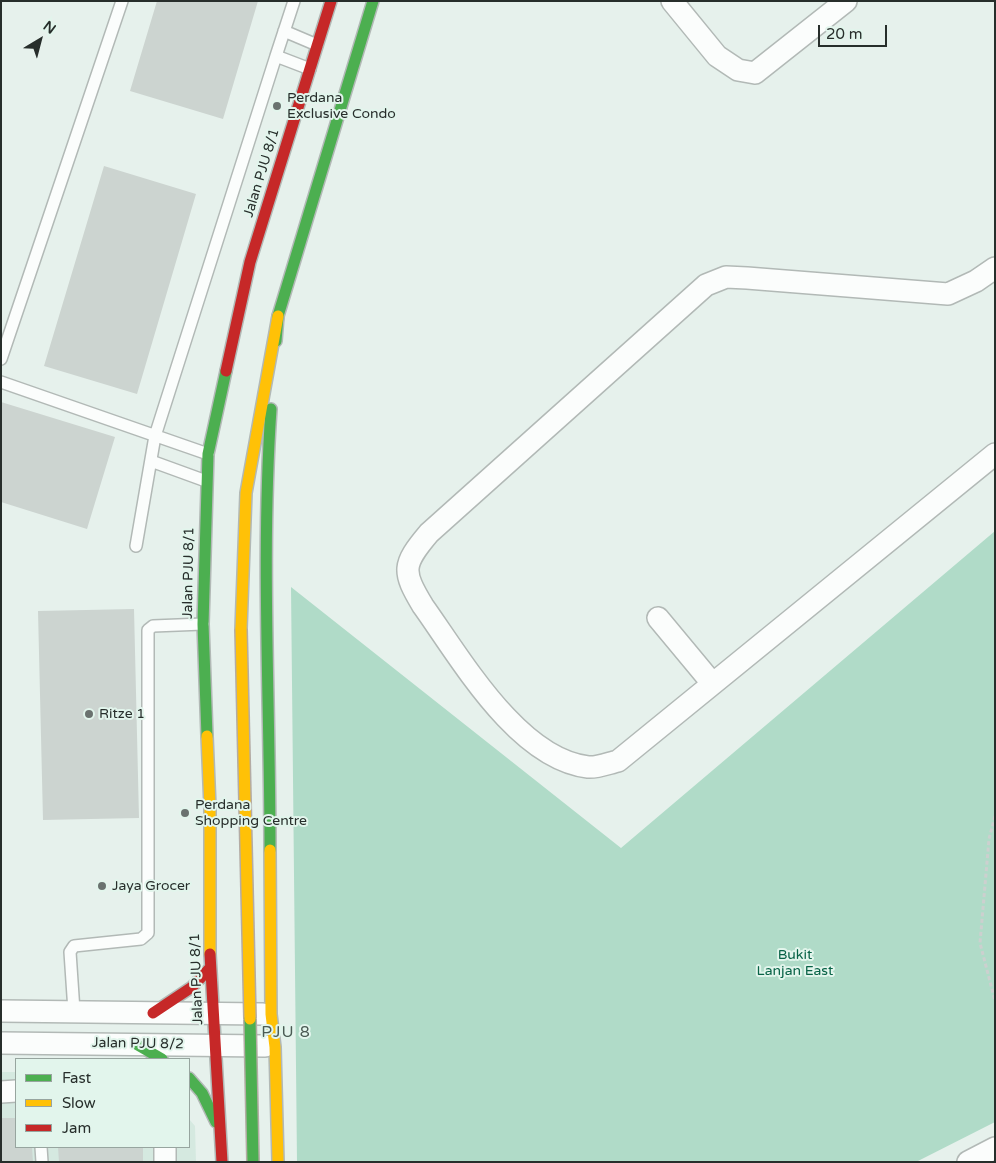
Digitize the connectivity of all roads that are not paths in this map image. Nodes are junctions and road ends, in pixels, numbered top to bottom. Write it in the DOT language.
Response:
graph roads {
  1 [pos="122,1"];
  2 [pos="294,1"];
  3 [pos="331,1"];
  4 [pos="373,1"];
  5 [pos="672,1"];
  6 [pos="846,1"];
  7 [pos="284,31"];
  8 [pos="322,40"];
  9 [pos="276,56"];
  10 [pos="310,69"];
  11 [pos="995,268"];
  12 [pos="278,316"];
  13 [pos="1,359"];
  14 [pos="1,382"];
  15 [pos="155,436"];
  16 [pos="208,454"];
  17 [pos="995,454"];
  18 [pos="150,461"];
  19 [pos="206,481"];
  20 [pos="136,546"];
  21 [pos="658,618"];
  22 [pos="203,624"];
  23 [pos="712,683"];
  24 [pos="210,968"];
  25 [pos="1,1011"];
  26 [pos="74,1012"];
  27 [pos="153,1012"];
  28 [pos="212,1013"];
  29 [pos="271,1014"];
  30 [pos="1,1043"];
  31 [pos="136,1044"];
  32 [pos="216,1044"];
  33 [pos="275,1047"];
  34 [pos="160,1058"];
  35 [pos="190,1079"];
  36 [pos="15,1091"];
  37 [pos="1,1092"];
  38 [pos="221,1136"];
  39 [pos="41,1148"];
  40 [pos="165,1148"];
  41 [pos="995,1148"];
  42 [pos="42,1162"];
  43 [pos="165,1162"];
  44 [pos="222,1162"];
  45 [pos="253,1162"];
  46 [pos="278,1162"];
  47 [pos="968,1162"];
  1 -- 13 [label="lane"];
  2 -- 7 [label="lane"];
  3 -- 8 [label="main road, Jalan PJU 8/1"];
  4 -- 12 [label="main road"];
  5 -- 6 [label="street"];
  7 -- 8 [label="lane"];
  7 -- 9 [label="lane"];
  8 -- 10 [label="main road, Jalan PJU 8/1"];
  9 -- 10 [label="lane"];
  9 -- 15 [label="lane"];
  10 -- 16 [label="main road, Jalan PJU 8/1"];
  11 -- 23 [label="street"];
  12 -- 29 [label="main road"];
  12 -- 45 [label="main road, bridge"];
  14 -- 15 [label="lane"];
  15 -- 16 [label="lane"];
  15 -- 18 [label="lane"];
  16 -- 19 [label="main road, Jalan PJU 8/1"];
  17 -- 23 [label="street"];
  18 -- 19 [label="lane"];
  18 -- 20 [label="lane"];
  19 -- 22 [label="main road, Jalan PJU 8/1"];
  21 -- 23 [label="street"];
  22 -- 24 [label="main road, Jalan PJU 8/1"];
  22 -- 26 [label="lane"];
  24 -- 27 [label="main road"];
  24 -- 28 [label="main road, Jalan PJU 8/1"];
  25 -- 26 [label="street"];
  26 -- 27 [label="street"];
  27 -- 28 [label="street"];
  28 -- 29 [label="street"];
  28 -- 32 [label="main road, Jalan PJU 8/1"];
  29 -- 33 [label="main road"];
  30 -- 31 [label="street, Jalan PJU 8/2"];
  31 -- 32 [label="street, Jalan PJU 8/2"];
  31 -- 34 [label="main road"];
  32 -- 33 [label="street, Jalan PJU 8/2"];
  32 -- 38 [label="main road, Jalan PJU 8/1"];
  33 -- 46 [label="main road"];
  35 -- 38 [label="main road"];
  36 -- 37 [label="street"];
  38 -- 44 [label="main road, Jalan PJU 8/1"];
  39 -- 42 [label="lane"];
  40 -- 43 [label="street"];
  41 -- 47 [label="street"];
}
